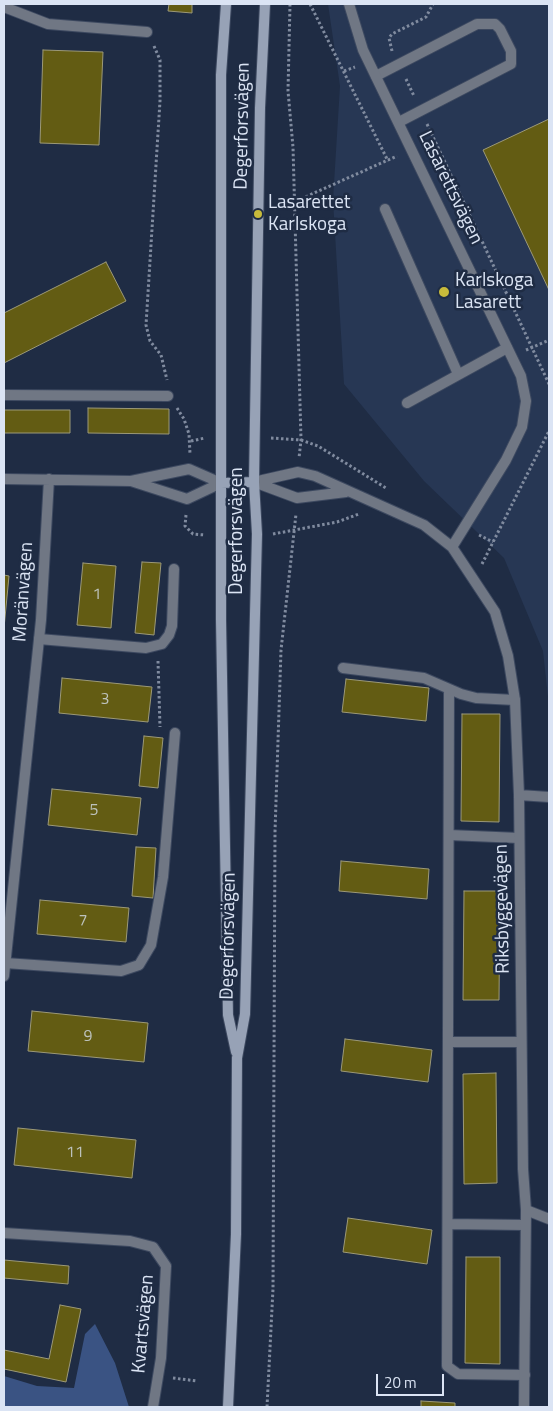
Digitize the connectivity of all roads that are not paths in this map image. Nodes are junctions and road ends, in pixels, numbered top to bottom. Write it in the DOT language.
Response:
graph roads {
  1 [pos="226,4"];
  2 [pos="265,4"];
  3 [pos="351,5"];
  4 [pos="4,7"];
  5 [pos="147,32"];
  6 [pos="376,76"];
  7 [pos="399,122"];
  8 [pos="384,209"];
  9 [pos="509,352"];
  10 [pos="458,374"];
  11 [pos="4,395"];
  12 [pos="168,396"];
  13 [pos="407,404"];
  14 [pos="4,479"];
  15 [pos="49,479"];
  16 [pos="130,481"];
  17 [pos="254,482"];
  18 [pos="221,484"];
  19 [pos="346,492"];
  20 [pos="452,546"];
  21 [pos="174,569"];
  22 [pos="39,639"];
  23 [pos="343,668"];
  24 [pos="449,689"];
  25 [pos="515,700"];
  26 [pos="175,733"];
  27 [pos="519,795"];
  28 [pos="549,797"];
  29 [pos="449,835"];
  30 [pos="519,838"];
  31 [pos="5,963"];
  32 [pos="4,976"];
  33 [pos="448,1042"];
  34 [pos="521,1042"];
  35 [pos="237,1058"];
  36 [pos="526,1210"];
  37 [pos="549,1219"];
  38 [pos="448,1224"];
  39 [pos="525,1225"];
  40 [pos="4,1233"];
  41 [pos="524,1376"];
  42 [pos="153,1407"];
  43 [pos="228,1407"];
  44 [pos="524,1407"];
  1 -- 18 [label="main road, Degerforsvägen"];
  2 -- 17 [label="main road, Degerforsvägen"];
  3 -- 6 [label="street, Lasarettsvägen"];
  4 -- 5 [label="street"];
  6 -- 7 [label="street, Lasarettsvägen"];
  6 -- 7 [label="street"];
  7 -- 9 [label="street, Lasarettsvägen"];
  8 -- 10 [label="street"];
  9 -- 10 [label="street"];
  9 -- 20 [label="street, Lasarettsvägen"];
  10 -- 13 [label="street"];
  11 -- 12 [label="street"];
  14 -- 15 [label="street"];
  15 -- 16 [label="street"];
  15 -- 22 [label="street, Moränvägen"];
  16 -- 18 [label="street"];
  16 -- 18 [label="street"];
  17 -- 18 [label="main road"];
  17 -- 19 [label="street, Riksbyggevägen"];
  17 -- 19 [label="street, Riksbyggevägen"];
  17 -- 35 [label="main road, Degerforsvägen"];
  18 -- 35 [label="main road, Degerforsvägen"];
  19 -- 20 [label="street, Riksbyggevägen"];
  20 -- 25 [label="street, Riksbyggevägen"];
  21 -- 22 [label="street"];
  22 -- 31 [label="street, Moränvägen"];
  23 -- 24 [label="street"];
  24 -- 25 [label="street"];
  24 -- 29 [label="street"];
  25 -- 27 [label="street, Riksbyggevägen"];
  26 -- 31 [label="street"];
  27 -- 28 [label="street"];
  27 -- 30 [label="street, Riksbyggevägen"];
  29 -- 30 [label="street"];
  29 -- 33 [label="street"];
  30 -- 34 [label="street, Riksbyggevägen"];
  31 -- 32 [label="street, Moränvägen"];
  33 -- 34 [label="street"];
  33 -- 38 [label="street"];
  34 -- 36 [label="street, Riksbyggevägen"];
  35 -- 43 [label="main road, Degerforsvägen"];
  36 -- 37 [label="street"];
  36 -- 39 [label="street, Riksbyggevägen"];
  38 -- 39 [label="street"];
  38 -- 41 [label="street"];
  39 -- 41 [label="street, Riksbyggevägen"];
  40 -- 42 [label="street, Kvartsvägen"];
  41 -- 44 [label="street, Riksbyggevägen"];
}
